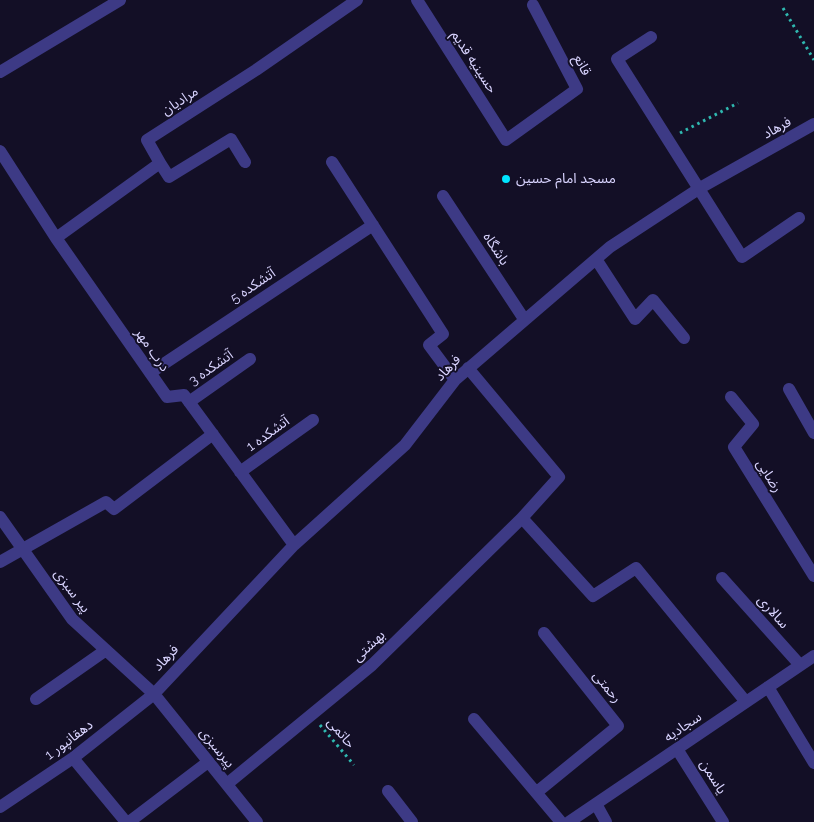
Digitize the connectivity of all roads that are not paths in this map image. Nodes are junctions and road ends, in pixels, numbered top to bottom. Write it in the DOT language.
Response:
graph roads {
  1 [pos="357,0"];
  2 [pos="116,1"];
  3 [pos="420,1"];
  4 [pos="533,5"];
  5 [pos="652,37"];
  6 [pos="0,72"];
  7 [pos="814,124"];
  8 [pos="506,140"];
  9 [pos="0,151"];
  10 [pos="245,162"];
  11 [pos="332,162"];
  12 [pos="160,163"];
  13 [pos="700,188"];
  14 [pos="443,196"];
  15 [pos="799,218"];
  16 [pos="373,225"];
  17 [pos="56,238"];
  18 [pos="596,259"];
  19 [pos="524,320"];
  20 [pos="684,338"];
  21 [pos="250,359"];
  22 [pos="468,368"];
  23 [pos="150,373"];
  24 [pos="455,380"];
  25 [pos="789,389"];
  26 [pos="730,397"];
  27 [pos="189,402"];
  28 [pos="313,420"];
  29 [pos="814,433"];
  30 [pos="212,434"];
  31 [pos="240,472"];
  32 [pos="0,517"];
  33 [pos="522,518"];
  34 [pos="294,545"];
  35 [pos="23,549"];
  36 [pos="0,562"];
  37 [pos="814,576"];
  38 [pos="722,578"];
  39 [pos="544,633"];
  40 [pos="106,650"];
  41 [pos="814,656"];
  42 [pos="800,665"];
  43 [pos="768,687"];
  44 [pos="154,694"];
  45 [pos="36,699"];
  46 [pos="746,702"];
  47 [pos="474,719"];
  48 [pos="677,749"];
  49 [pos="73,758"];
  50 [pos="208,762"];
  51 [pos="814,763"];
  52 [pos="227,784"];
  53 [pos="388,791"];
  54 [pos="537,792"];
  55 [pos="596,804"];
  56 [pos="0,807"];
  57 [pos="127,822"];
  58 [pos="257,822"];
  59 [pos="412,822"];
  60 [pos="561,822"];
  61 [pos="569,822"];
  62 [pos="606,822"];
  63 [pos="723,822"];
  1 -- 12 [label="street, مرادیان"];
  2 -- 6 [label="street"];
  3 -- 8 [label="street, حسینیه قدیم"];
  4 -- 8 [label="street, قانع"];
  5 -- 13 [label="street"];
  7 -- 13 [label="street, فرهاد"];
  9 -- 17 [label="street, درب مهر"];
  10 -- 12 [label="street"];
  11 -- 16 [label="street"];
  12 -- 17 [label="street"];
  13 -- 15 [label="street"];
  13 -- 18 [label="street, فرهاد"];
  14 -- 19 [label="street, باشگاه"];
  16 -- 23 [label="street, آتشکده 5"];
  16 -- 24 [label="street"];
  17 -- 23 [label="street, درب مهر"];
  18 -- 19 [label="street, فرهاد"];
  18 -- 20 [label="street"];
  19 -- 22 [label="street, فرهاد"];
  21 -- 27 [label="street, آتشکده 3"];
  22 -- 24 [label="street, فرهاد"];
  22 -- 33 [label="street, بهشتی"];
  23 -- 27 [label="street, درب مهر"];
  24 -- 34 [label="street, فرهاد"];
  25 -- 29 [label="street"];
  26 -- 37 [label="street, رضایی"];
  27 -- 30 [label="street"];
  28 -- 31 [label="street, آتشکده 1"];
  30 -- 31 [label="street"];
  30 -- 35 [label="street"];
  31 -- 34 [label="street"];
  32 -- 35 [label="street, پیر سبزی"];
  33 -- 46 [label="street"];
  33 -- 52 [label="street, بهشتی"];
  34 -- 44 [label="street, فرهاد"];
  35 -- 36 [label="street"];
  35 -- 40 [label="street, پیر سبزی"];
  38 -- 42 [label="street, سالاری"];
  39 -- 54 [label="street, رحمتی"];
  40 -- 44 [label="street, پیر سبزی"];
  40 -- 45 [label="street"];
  41 -- 42 [label="street, سجادیه"];
  42 -- 43 [label="street, سجادیه"];
  43 -- 46 [label="street, سجادیه"];
  43 -- 51 [label="street"];
  44 -- 49 [label="street, دهقانپور 1"];
  44 -- 50 [label="street, پیرسبزی"];
  46 -- 48 [label="street, سجادیه"];
  47 -- 54 [label="street"];
  48 -- 55 [label="street, سجادیه"];
  48 -- 63 [label="street, یاسمن"];
  49 -- 56 [label="street, دهقانپور 1"];
  49 -- 57 [label="street"];
  50 -- 52 [label="street, پیرسبزی"];
  50 -- 57 [label="street"];
  52 -- 58 [label="street, پیرسبزی"];
  53 -- 59 [label="street"];
  54 -- 60 [label="street"];
  55 -- 61 [label="street, سجادیه"];
  55 -- 62 [label="street"];
}
